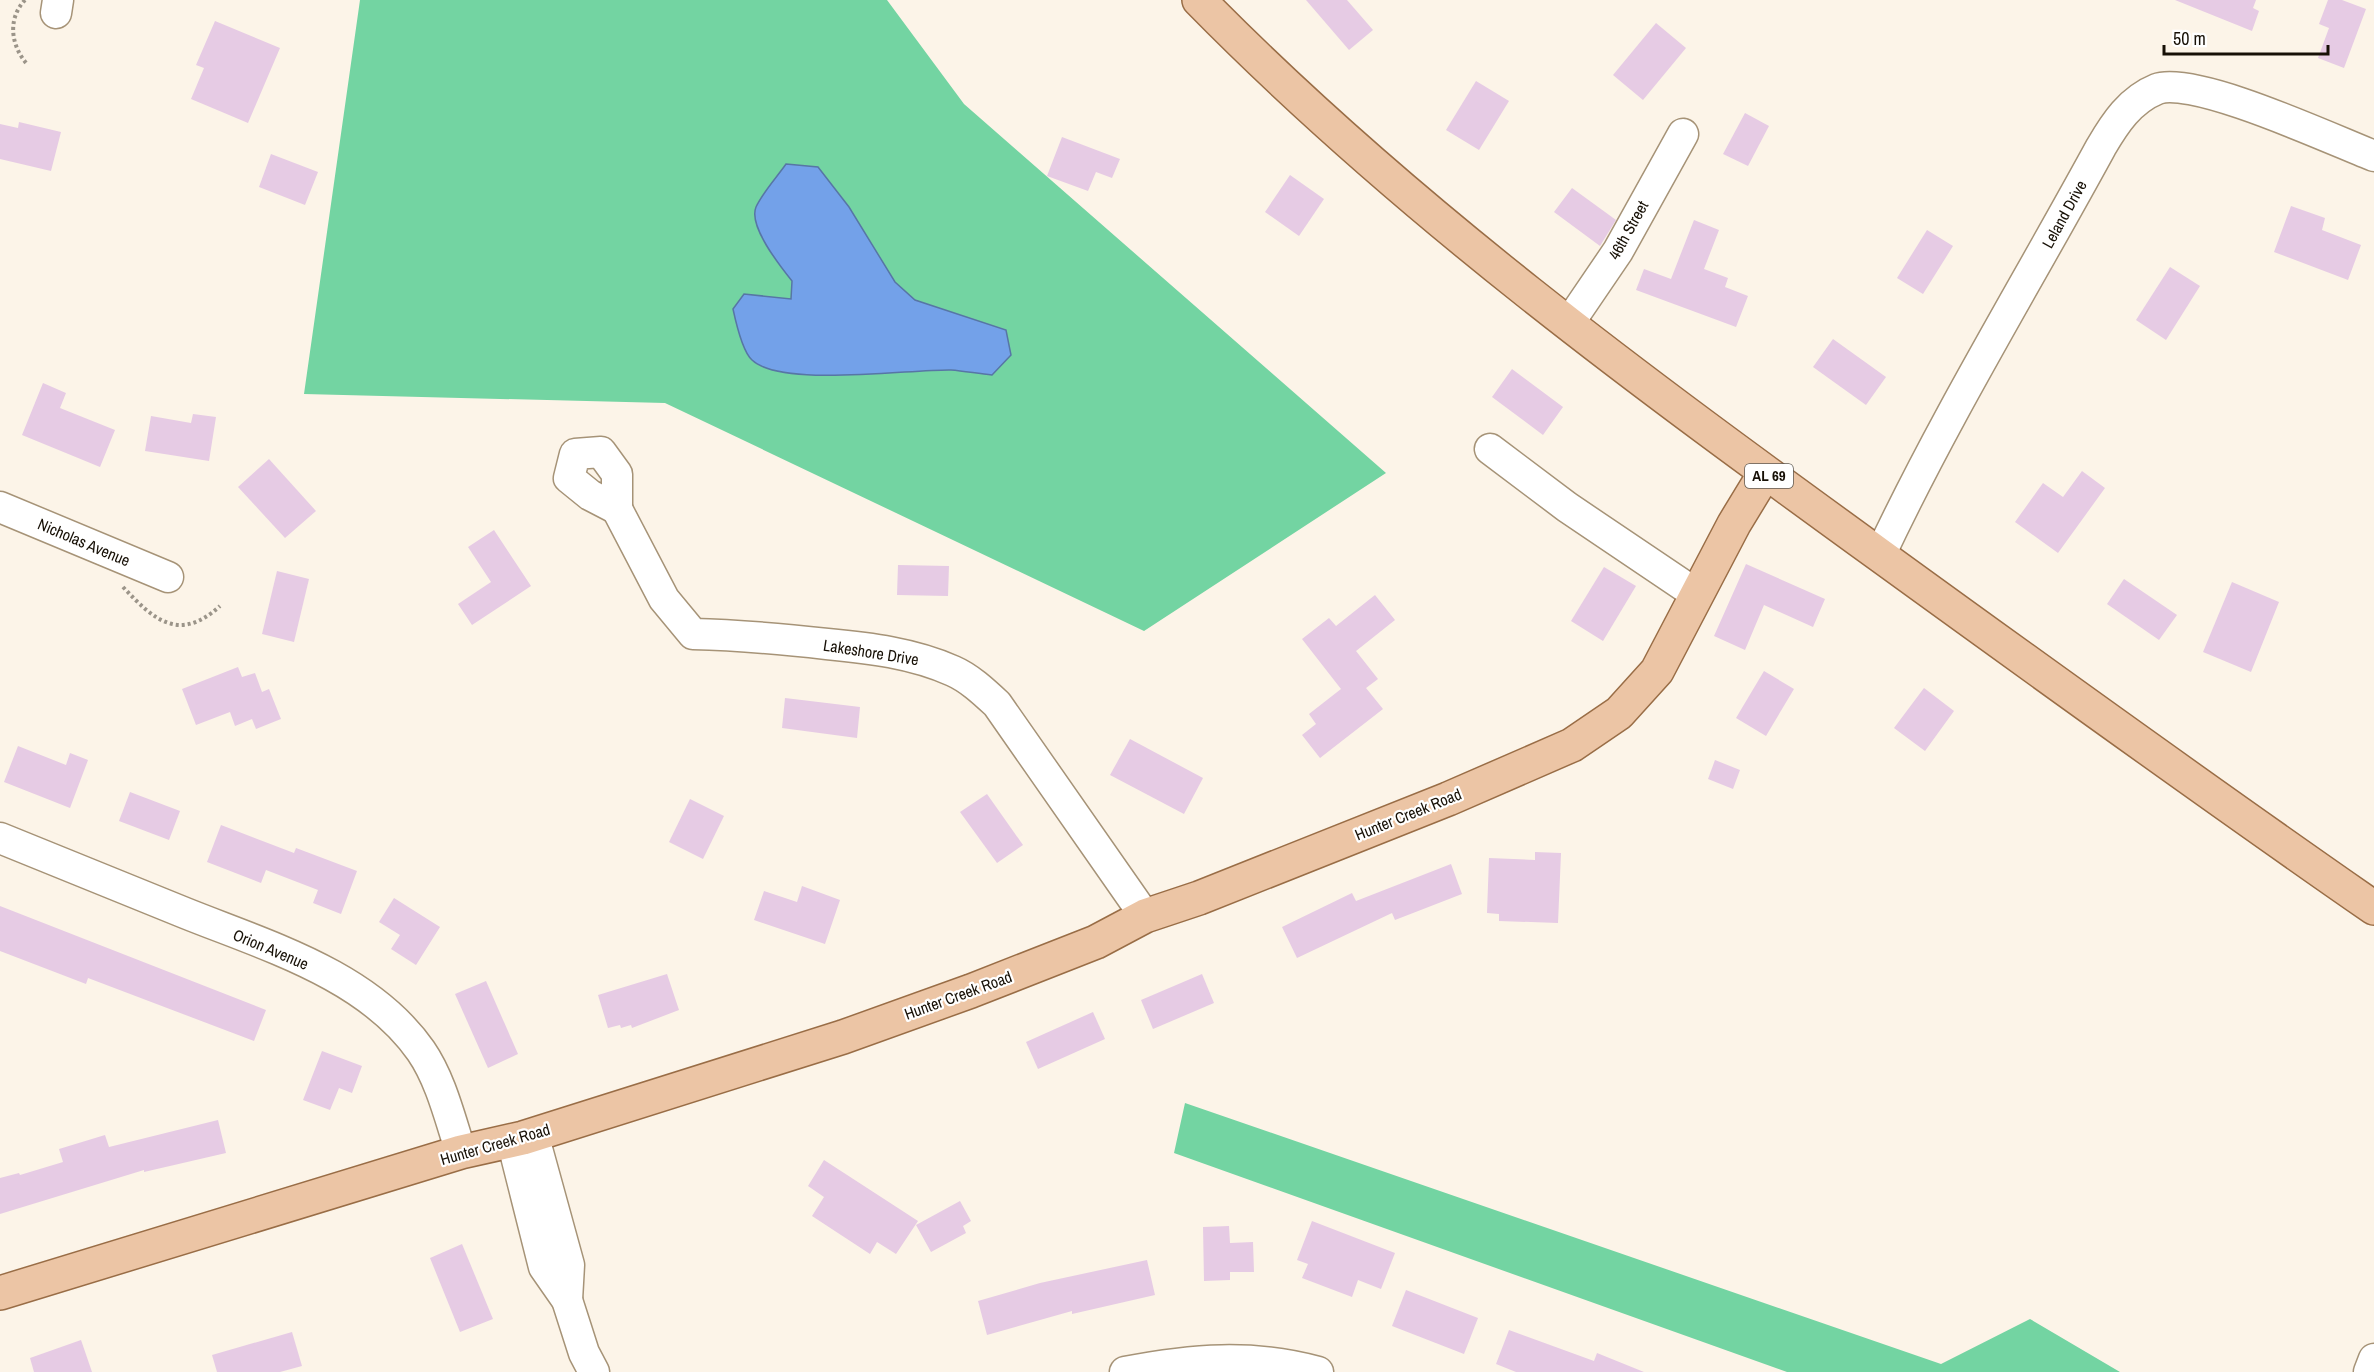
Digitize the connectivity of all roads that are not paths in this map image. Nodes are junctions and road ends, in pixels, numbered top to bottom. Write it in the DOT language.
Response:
graph roads {
  1 [pos="1199,0"];
  2 [pos="1683,134"];
  3 [pos="2374,156"];
  4 [pos="1569,323"];
  5 [pos="1490,449"];
  6 [pos="1765,473"];
  7 [pos="0,507"];
  8 [pos="617,509"];
  9 [pos="1880,555"];
  10 [pos="168,577"];
  11 [pos="1696,594"];
  12 [pos="0,838"];
  13 [pos="2374,908"];
  14 [pos="1145,916"];
  15 [pos="522,1137"];
  16 [pos="461,1152"];
  17 [pos="0,1293"];
  18 [pos="2374,1359"];
  19 [pos="594,1372"];
  20 [pos="1125,1372"];
  21 [pos="1318,1372"];
  22 [pos="2369,1372"];
  1 -- 4 [label="main road, AL 69"];
  2 -- 4 [label="street, 46th Street"];
  3 -- 9 [label="street, Leland Drive"];
  4 -- 6 [label="main road, AL 69"];
  5 -- 11 [label="street"];
  6 -- 9 [label="main road, AL 69"];
  6 -- 11 [label="main road, Hunter Creek Road"];
  7 -- 10 [label="street, Nicholas Avenue"];
  8 -- 14 [label="street, Lakeshore Drive"];
  9 -- 13 [label="main road, AL 69"];
  11 -- 14 [label="main road, Hunter Creek Road"];
  12 -- 16 [label="street, Orion Avenue"];
  14 -- 15 [label="main road, Hunter Creek Road"];
  15 -- 16 [label="main road, Hunter Creek Road"];
  15 -- 19 [label="street"];
  16 -- 17 [label="main road, Hunter Creek Road"];
  18 -- 22 [label="street"];
  20 -- 21 [label="street"];
}
